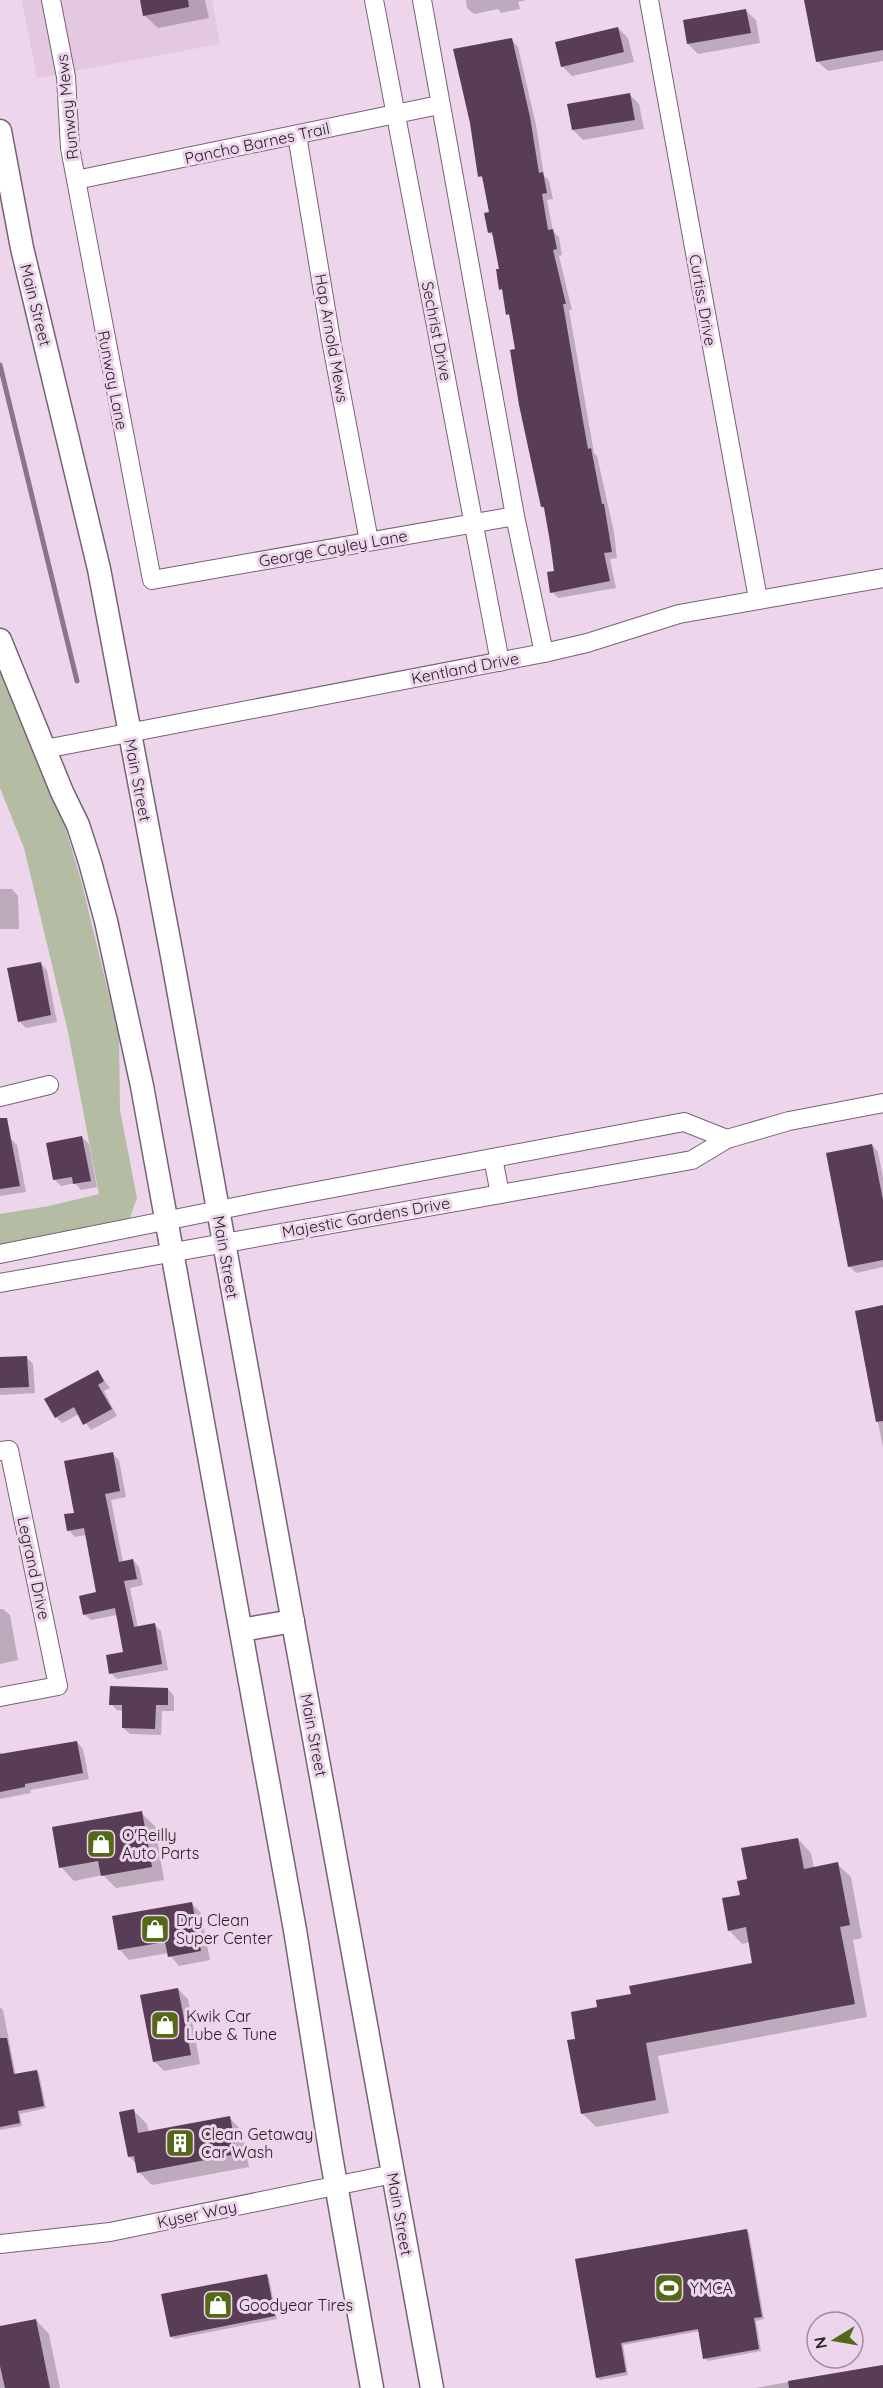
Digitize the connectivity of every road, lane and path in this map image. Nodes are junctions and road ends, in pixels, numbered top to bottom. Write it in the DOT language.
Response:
graph roads {
  1 [pos="51,0"];
  2 [pos="374,0"];
  3 [pos="422,0"];
  4 [pos="648,0"];
  5 [pos="439,105"];
  6 [pos="396,114"];
  7 [pos="0,131"];
  8 [pos="297,135"];
  9 [pos="76,180"];
  10 [pos="515,516"];
  11 [pos="473,523"];
  12 [pos="369,541"];
  13 [pos="883,578"];
  14 [pos="152,580"];
  15 [pos="758,599"];
  16 [pos="0,640"];
  17 [pos="544,653"];
  18 [pos="500,662"];
  19 [pos="128,733"];
  20 [pos="45,749"];
  21 [pos="49,1084"];
  22 [pos="0,1097"];
  23 [pos="883,1104"];
  24 [pos="727,1139"];
  25 [pos="493,1158"];
  26 [pos="500,1194"];
  27 [pos="218,1211"];
  28 [pos="167,1222"];
  29 [pos="223,1243"];
  30 [pos="172,1252"];
  31 [pos="0,1254"];
  32 [pos="0,1283"];
  33 [pos="5,1450"];
  34 [pos="293,1621"];
  35 [pos="241,1630"];
  36 [pos="0,1697"];
  37 [pos="393,2174"];
  38 [pos="337,2185"];
  39 [pos="0,2244"];
  40 [pos="372,2388"];
  41 [pos="432,2388"];
  1 -- 9 [label="street, Runway Mews"];
  2 -- 6 [label="street, Sechrist Drive"];
  3 -- 5 [label="street"];
  4 -- 15 [label="street, Curtiss Drive"];
  5 -- 6 [label="street, Pancho Barnes Trail"];
  5 -- 10 [label="street"];
  6 -- 8 [label="street, Pancho Barnes Trail"];
  6 -- 11 [label="street, Sechrist Drive"];
  7 -- 19 [label="main road, Main Street"];
  8 -- 9 [label="street, Pancho Barnes Trail"];
  8 -- 12 [label="street, Hap Arnold Mews"];
  9 -- 14 [label="street, Runway Lane"];
  10 -- 11 [label="street, George Cayley Lane"];
  10 -- 17 [label="street"];
  11 -- 12 [label="street, George Cayley Lane"];
  11 -- 18 [label="street, Sechrist Drive"];
  12 -- 14 [label="street, George Cayley Lane"];
  13 -- 15 [label="street, Kentland Drive"];
  15 -- 17 [label="street, Kentland Drive"];
  16 -- 20 [label="main road"];
  17 -- 18 [label="street, Kentland Drive"];
  18 -- 19 [label="street, Kentland Drive"];
  19 -- 20 [label="street, Kentland Drive"];
  19 -- 27 [label="main road, Main Street"];
  20 -- 28 [label="main road"];
  21 -- 22 [label="street"];
  23 -- 24 [label="street, Majestic Gardens Drive"];
  24 -- 25 [label="street, Majestic Gardens Drive"];
  24 -- 26 [label="street, Majestic Gardens Drive"];
  25 -- 26 [label="street"];
  25 -- 27 [label="street, Majestic Gardens Drive"];
  26 -- 29 [label="street, Majestic Gardens Drive"];
  27 -- 28 [label="street, Majestic Gardens Drive"];
  27 -- 29 [label="main road, Main Street"];
  28 -- 30 [label="main road"];
  28 -- 31 [label="street, Majestic Gardens Drive"];
  29 -- 30 [label="street, Majestic Gardens Drive"];
  29 -- 34 [label="main road, Main Street"];
  30 -- 32 [label="street, Majestic Gardens Drive"];
  30 -- 35 [label="main road"];
  33 -- 36 [label="street, Legrand Drive"];
  34 -- 35 [label="main road"];
  34 -- 37 [label="main road, Main Street"];
  35 -- 38 [label="main road"];
  37 -- 38 [label="street, Kyser Way"];
  37 -- 41 [label="main road, Main Street"];
  38 -- 39 [label="street, Kyser Way"];
  38 -- 40 [label="main road"];
}
